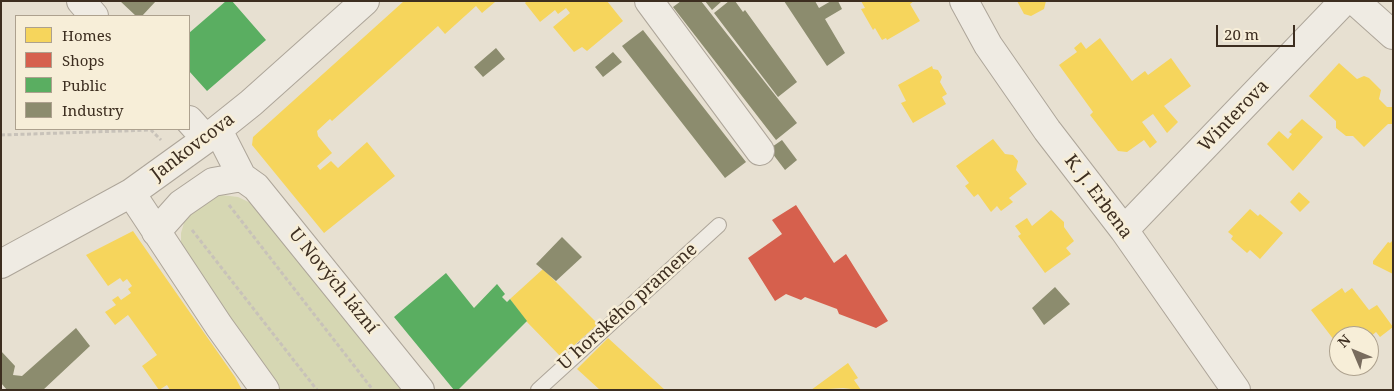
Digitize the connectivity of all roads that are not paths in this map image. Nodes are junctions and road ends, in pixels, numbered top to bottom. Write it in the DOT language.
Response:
graph roads {
  1 [pos="81,1"];
  2 [pos="366,1"];
  3 [pos="649,1"];
  4 [pos="964,1"];
  5 [pos="1344,1"];
  6 [pos="1355,1"];
  7 [pos="93,15"];
  8 [pos="1393,35"];
  9 [pos="204,130"];
  10 [pos="760,151"];
  11 [pos="242,176"];
  12 [pos="131,193"];
  13 [pos="718,225"];
  14 [pos="1124,230"];
  15 [pos="156,232"];
  16 [pos="1,264"];
  17 [pos="265,390"];
  18 [pos="420,390"];
  19 [pos="538,390"];
  20 [pos="1236,390"];
  1 -- 7 [label="street"];
  2 -- 9 [label="street, Jankovcova"];
  3 -- 10 [label="street"];
  4 -- 14 [label="street, K. J. Erbena"];
  5 -- 14 [label="street, Winterova"];
  6 -- 8 [label="street"];
  9 -- 11 [label="street, U Nových lázní"];
  9 -- 12 [label="street, Jankovcova"];
  11 -- 15 [label="street"];
  11 -- 18 [label="street, U Nových lázní"];
  12 -- 15 [label="street"];
  12 -- 16 [label="street, Jankovcova"];
  13 -- 19 [label="lane, U horského pramene"];
  14 -- 20 [label="street, K. J. Erbena"];
  15 -- 17 [label="street"];
}
